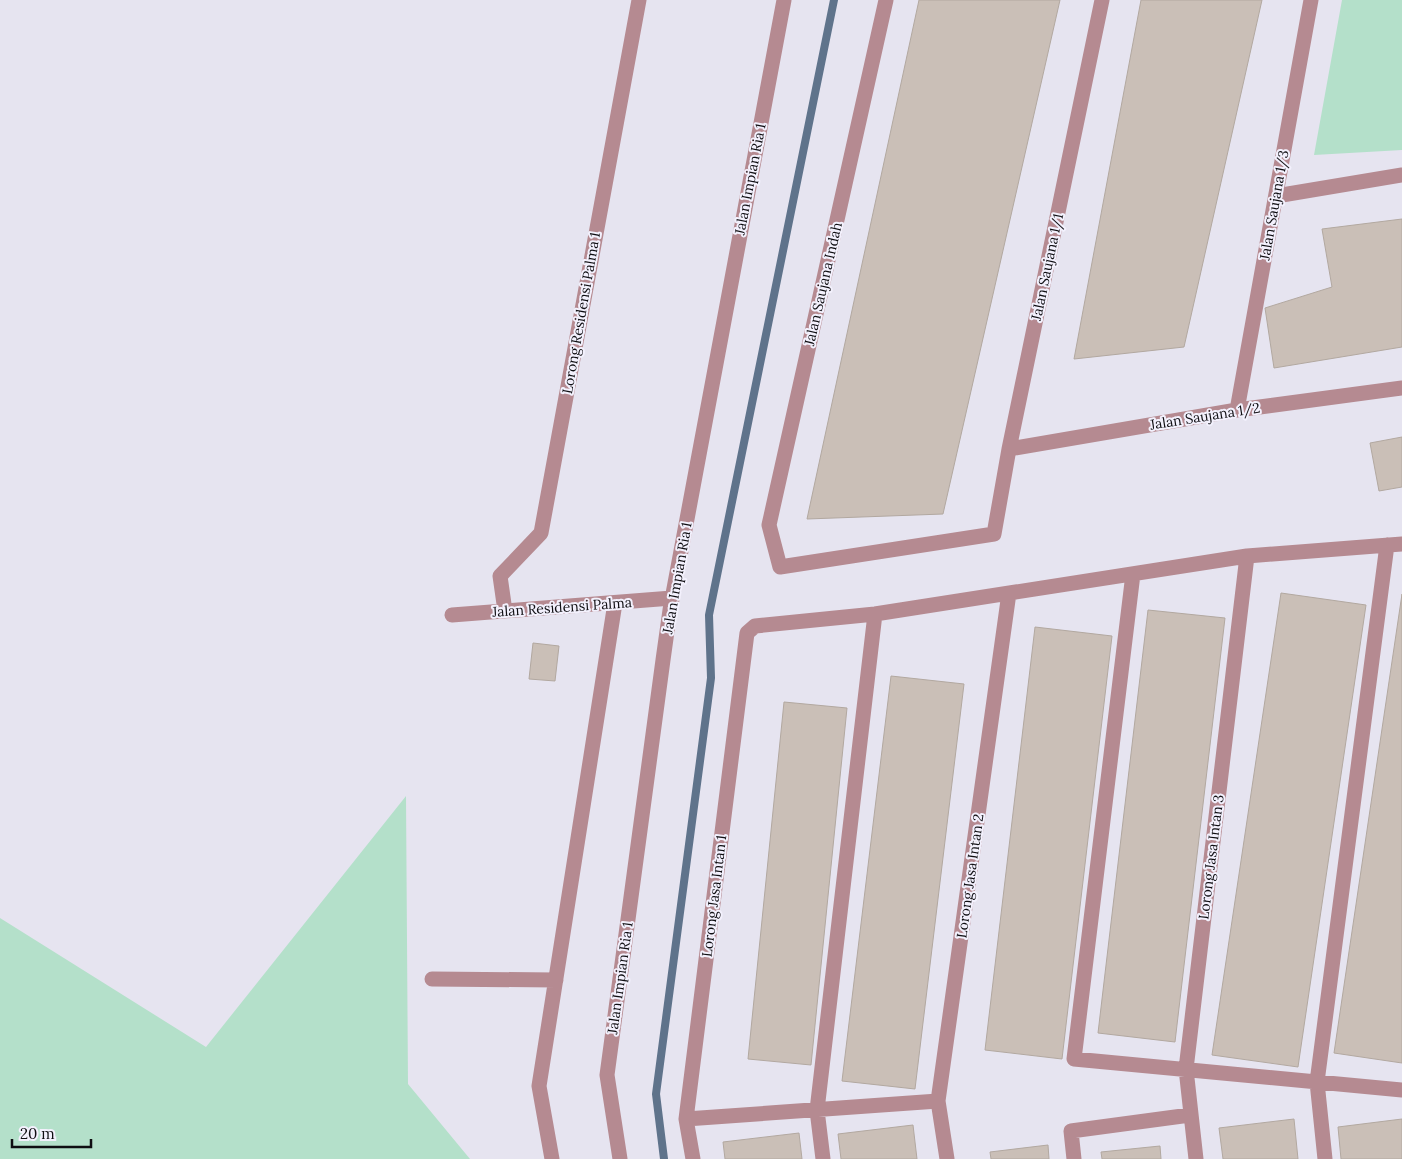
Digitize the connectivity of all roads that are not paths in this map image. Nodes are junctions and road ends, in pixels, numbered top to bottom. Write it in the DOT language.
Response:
graph roads {
  1 [pos="639,0"];
  2 [pos="784,0"];
  3 [pos="886,0"];
  4 [pos="1102,0"];
  5 [pos="1311,0"];
  6 [pos="1402,175"];
  7 [pos="1276,196"];
  8 [pos="1402,388"];
  9 [pos="1237,410"];
  10 [pos="1009,449"];
  11 [pos="994,534"];
  12 [pos="1395,544"];
  13 [pos="1247,556"];
  14 [pos="1133,574"];
  15 [pos="1009,593"];
  16 [pos="672,598"];
  17 [pos="614,603"];
  18 [pos="505,611"];
  19 [pos="875,614"];
  20 [pos="452,615"];
  21 [pos="432,979"];
  22 [pos="556,980"];
  23 [pos="1186,1069"];
  24 [pos="1316,1082"];
  25 [pos="1402,1090"];
  26 [pos="938,1101"];
  27 [pos="817,1110"];
  28 [pos="1190,1115"];
  29 [pos="686,1119"];
  30 [pos="552,1159"];
  31 [pos="620,1159"];
  32 [pos="693,1159"];
  33 [pos="823,1159"];
  34 [pos="947,1159"];
  35 [pos="1074,1159"];
  36 [pos="1196,1159"];
  37 [pos="1325,1159"];
  1 -- 18 [label="street, Lorong Residensi Palma 1"];
  2 -- 16 [label="street, Jalan Impian Ria 1"];
  3 -- 11 [label="street, Jalan Saujana Indah"];
  4 -- 10 [label="street, Jalan Saujana 1/1"];
  5 -- 7 [label="street, Jalan Saujana 1/3"];
  6 -- 7 [label="street"];
  7 -- 9 [label="street, Jalan Saujana 1/3"];
  8 -- 9 [label="street, Jalan Saujana 1/2"];
  9 -- 10 [label="street, Jalan Saujana 1/2"];
  10 -- 11 [label="street, Jalan Saujana 1/1"];
  12 -- 13 [label="street"];
  12 -- 24 [label="street"];
  13 -- 14 [label="street"];
  13 -- 23 [label="street, Lorong Jasa Intan 3"];
  14 -- 15 [label="street"];
  14 -- 23 [label="street"];
  15 -- 19 [label="street"];
  15 -- 26 [label="street, Lorong Jasa Intan 2"];
  16 -- 17 [label="street, Jalan Residensi Palma"];
  16 -- 31 [label="street, Jalan Impian Ria 1"];
  17 -- 18 [label="street, Jalan Residensi Palma"];
  17 -- 22 [label="street"];
  18 -- 20 [label="street, Jalan Residensi Palma"];
  19 -- 27 [label="street"];
  19 -- 29 [label="street, Lorong Jasa Intan 1"];
  21 -- 22 [label="street"];
  22 -- 30 [label="street"];
  23 -- 24 [label="street"];
  23 -- 28 [label="street, Lorong Jasa Intan 3"];
  24 -- 25 [label="street"];
  24 -- 37 [label="street"];
  26 -- 27 [label="street"];
  26 -- 34 [label="street, Lorong Jasa Intan 2"];
  27 -- 29 [label="street"];
  27 -- 33 [label="street"];
  28 -- 35 [label="street"];
  28 -- 36 [label="street, Lorong Jasa Intan 3"];
  29 -- 32 [label="street, Lorong Jasa Intan 1"];
}
